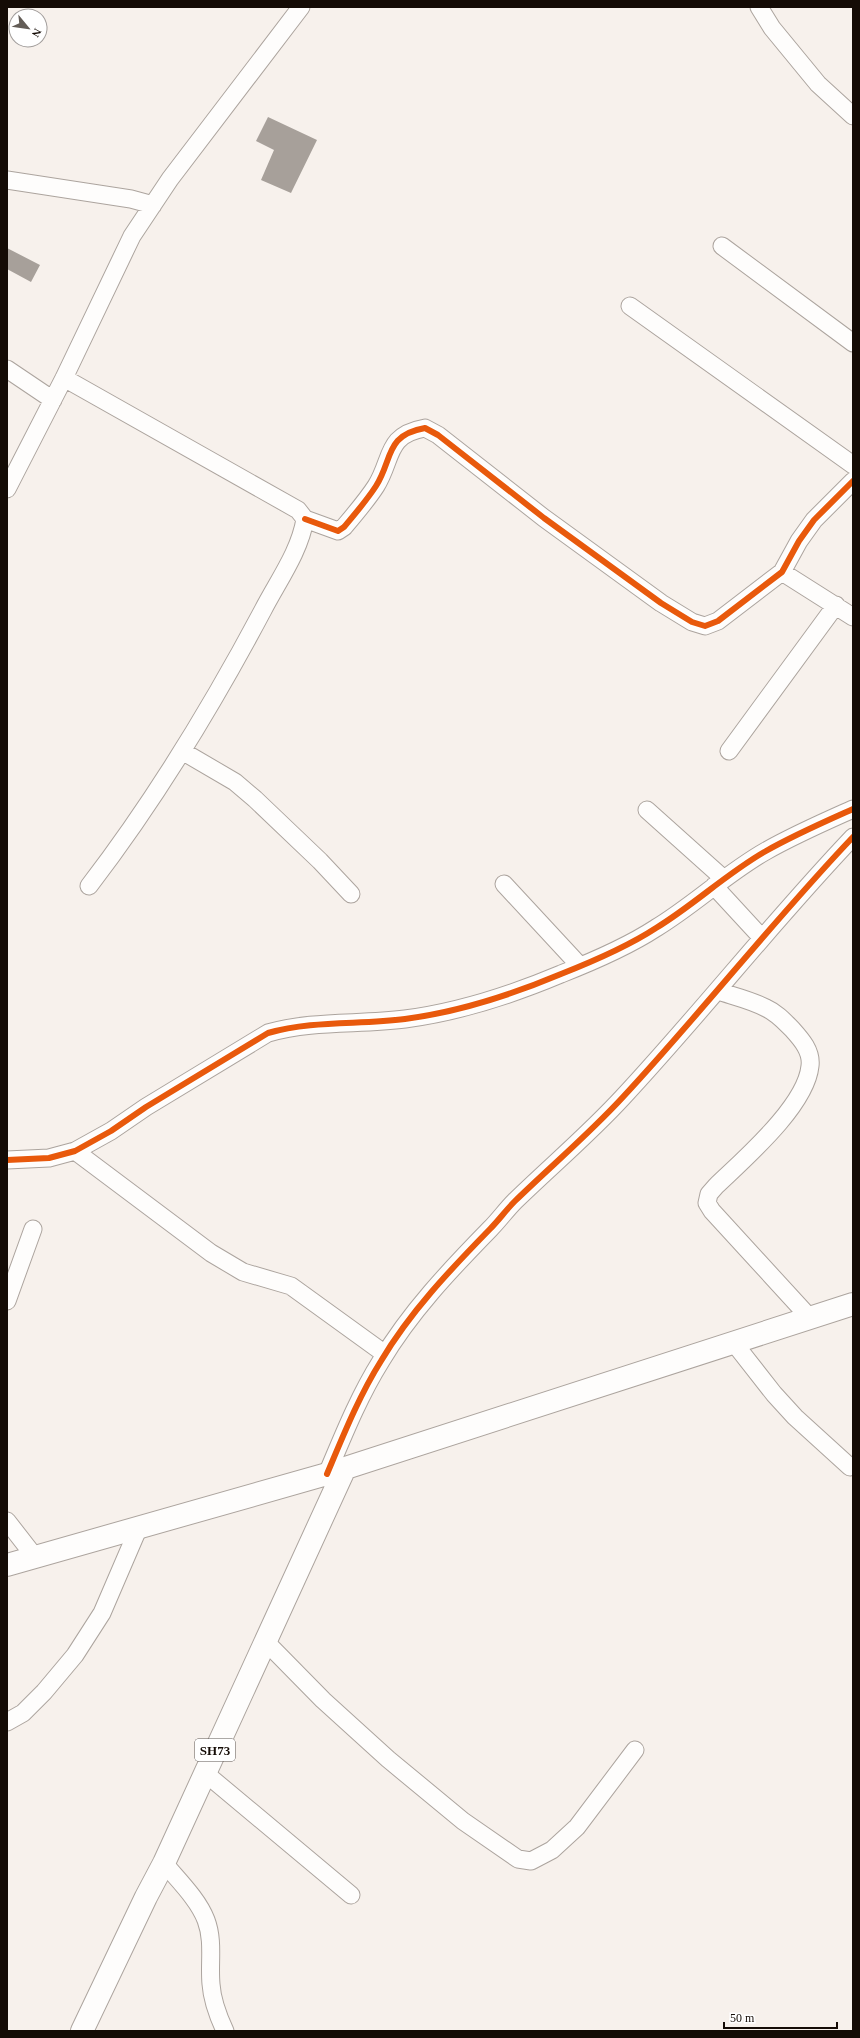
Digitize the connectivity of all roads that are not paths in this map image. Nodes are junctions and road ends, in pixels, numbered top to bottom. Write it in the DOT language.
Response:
graph roads {
  1 [pos="301,7"];
  2 [pos="760,7"];
  3 [pos="853,116"];
  4 [pos="7,180"];
  5 [pos="153,205"];
  6 [pos="722,246"];
  7 [pos="630,306"];
  8 [pos="853,343"];
  9 [pos="7,369"];
  10 [pos="64,378"];
  11 [pos="53,400"];
  12 [pos="853,465"];
  13 [pos="853,480"];
  14 [pos="7,489"];
  15 [pos="305,519"];
  16 [pos="782,572"];
  17 [pos="836,605"];
  18 [pos="853,617"];
  19 [pos="182,751"];
  20 [pos="729,751"];
  21 [pos="646,810"];
  22 [pos="853,810"];
  23 [pos="853,837"];
  24 [pos="719,882"];
  25 [pos="504,884"];
  26 [pos="89,886"];
  27 [pos="351,894"];
  28 [pos="762,938"];
  29 [pos="580,966"];
  30 [pos="718,991"];
  31 [pos="75,1151"];
  32 [pos="7,1160"];
  33 [pos="33,1229"];
  34 [pos="7,1301"];
  35 [pos="853,1304"];
  36 [pos="810,1318"];
  37 [pos="734,1343"];
  38 [pos="385,1354"];
  39 [pos="850,1466"];
  40 [pos="336,1471"];
  41 [pos="7,1521"];
  42 [pos="139,1527"];
  43 [pos="35,1557"];
  44 [pos="7,1565"];
  45 [pos="265,1641"];
  46 [pos="7,1722"];
  47 [pos="635,1750"];
  48 [pos="205,1773"];
  49 [pos="164,1863"];
  50 [pos="351,1895"];
  51 [pos="82,2031"];
  52 [pos="225,2031"];
  1 -- 5 [label="street"];
  2 -- 3 [label="street"];
  4 -- 5 [label="street"];
  5 -- 10 [label="street"];
  6 -- 8 [label="street"];
  7 -- 12 [label="street"];
  9 -- 11 [label="street"];
  10 -- 11 [label="street"];
  10 -- 15 [label="street"];
  11 -- 14 [label="street"];
  13 -- 16 [label="street"];
  15 -- 16 [label="street"];
  15 -- 19 [label="street"];
  16 -- 17 [label="street"];
  17 -- 18 [label="street"];
  17 -- 20 [label="street"];
  19 -- 26 [label="street"];
  19 -- 27 [label="street"];
  21 -- 24 [label="street"];
  22 -- 24 [label="street"];
  23 -- 28 [label="street"];
  24 -- 28 [label="street"];
  24 -- 29 [label="street"];
  25 -- 29 [label="street"];
  28 -- 30 [label="street"];
  29 -- 31 [label="street"];
  30 -- 36 [label="street"];
  30 -- 38 [label="street"];
  31 -- 32 [label="street"];
  31 -- 38 [label="street"];
  33 -- 34 [label="street"];
  35 -- 36 [label="main road"];
  36 -- 37 [label="main road"];
  37 -- 39 [label="street"];
  37 -- 40 [label="main road"];
  38 -- 40 [label="street"];
  40 -- 42 [label="main road"];
  40 -- 45 [label="main road, SH73"];
  41 -- 43 [label="street"];
  42 -- 43 [label="main road"];
  42 -- 46 [label="street"];
  43 -- 44 [label="main road"];
  45 -- 47 [label="street"];
  45 -- 48 [label="main road, SH73"];
  48 -- 49 [label="main road, SH73"];
  48 -- 50 [label="street"];
  49 -- 51 [label="main road, SH73"];
  49 -- 52 [label="street"];
}
